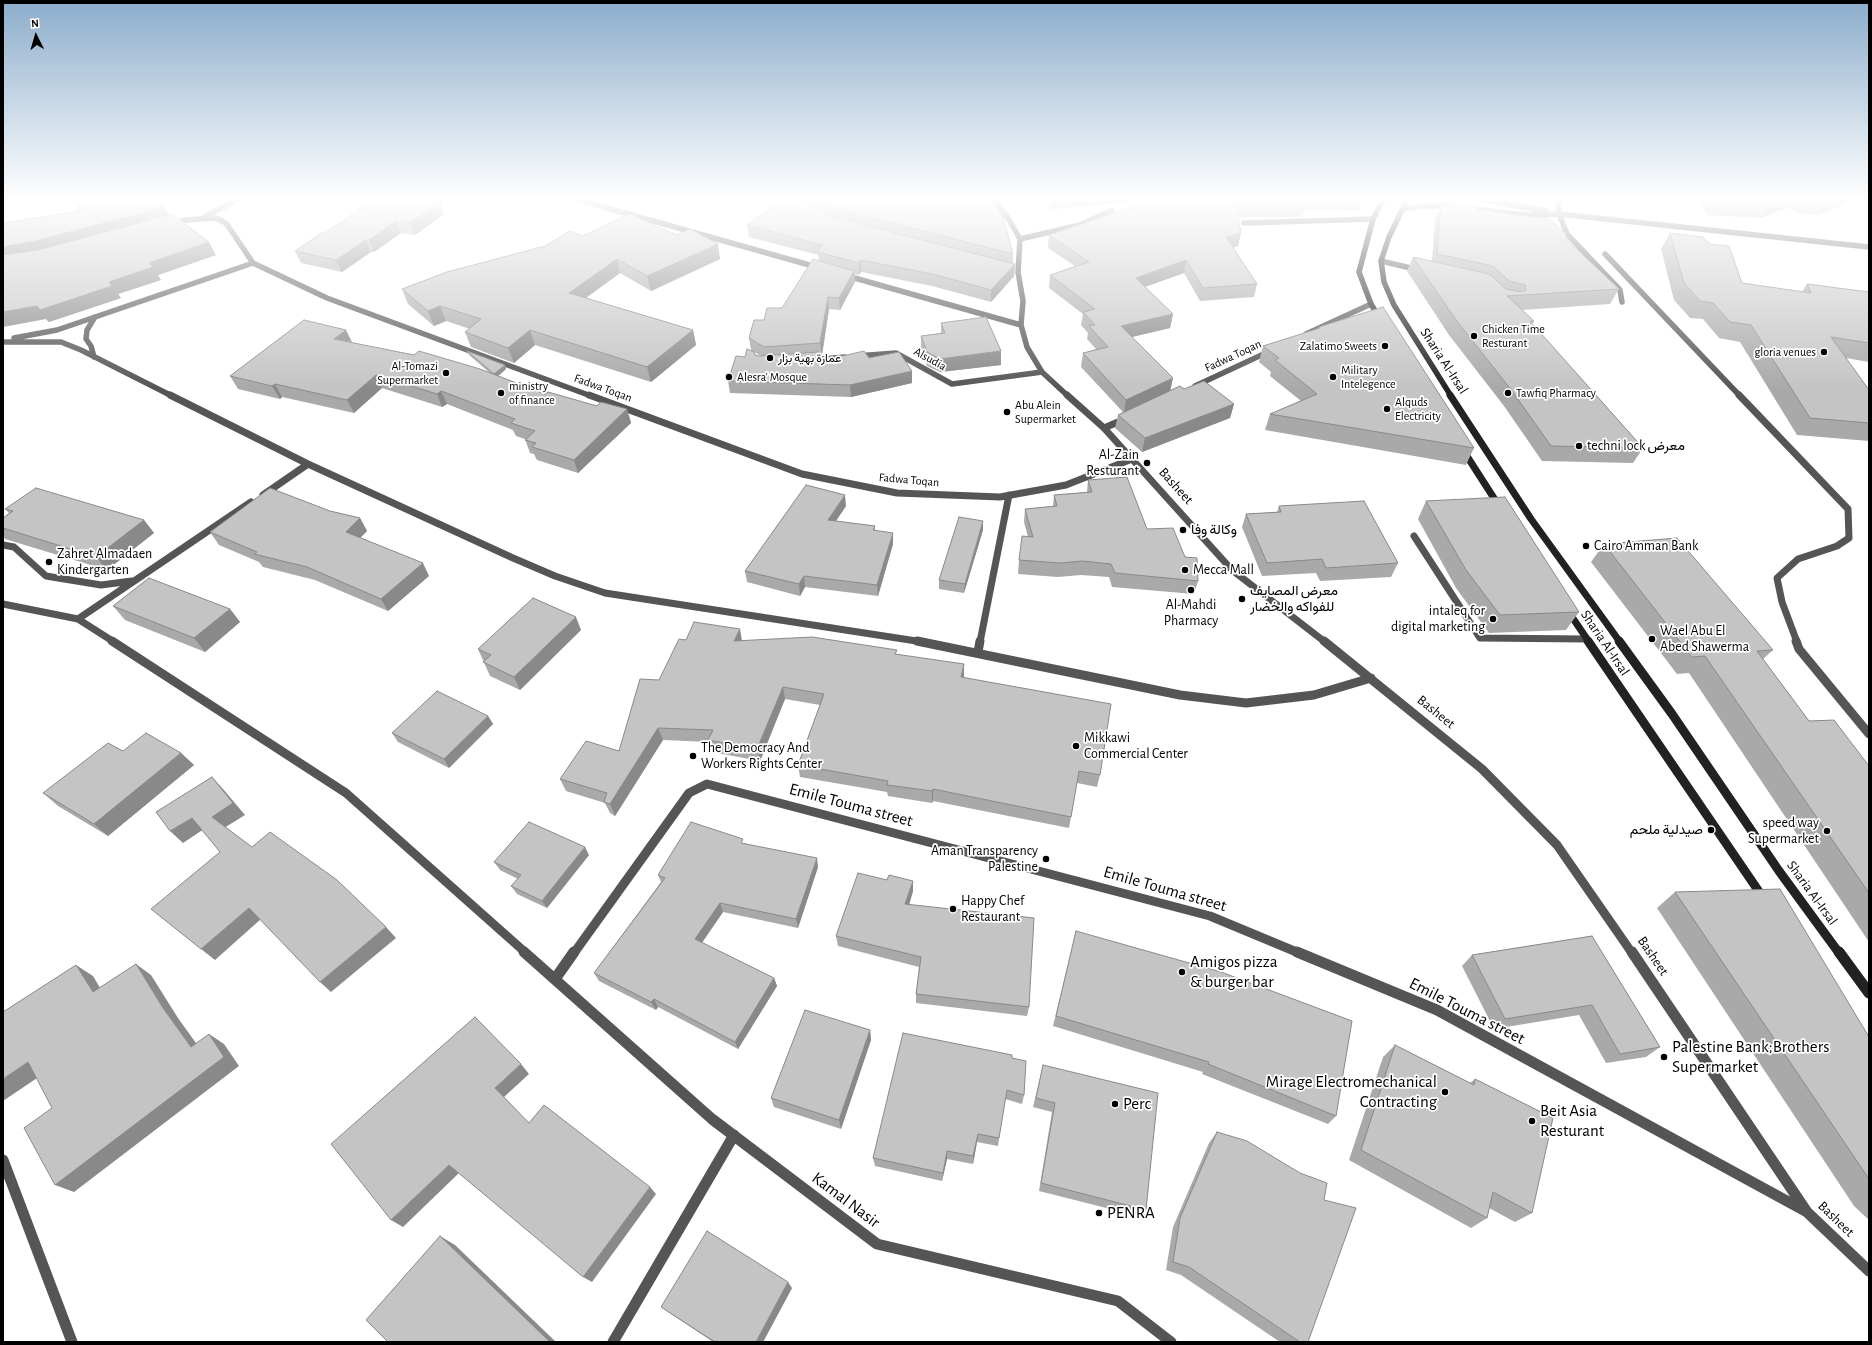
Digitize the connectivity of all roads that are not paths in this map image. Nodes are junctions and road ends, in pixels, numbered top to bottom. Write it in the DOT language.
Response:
graph roads {
  1 [pos="253,263"];
  2 [pos="800,263"];
  3 [pos="1016,263"];
  4 [pos="1361,263"];
  5 [pos="1381,263"];
  6 [pos="1389,263"];
  7 [pos="1594,263"];
  8 [pos="1613,263"];
  9 [pos="822,269"];
  10 [pos="1426,271"];
  11 [pos="838,273"];
  12 [pos="1622,302"];
  13 [pos="1370,304"];
  14 [pos="95,317"];
  15 [pos="1383,324"];
  16 [pos="1021,325"];
  17 [pos="1298,338"];
  18 [pos="3,341"];
  19 [pos="1277,348"];
  20 [pos="94,357"];
  21 [pos="805,360"];
  22 [pos="1042,372"];
  23 [pos="1190,388"];
  24 [pos="1133,415"];
  25 [pos="1104,428"];
  26 [pos="1457,441"];
  27 [pos="1132,459"];
  28 [pos="308,464"];
  29 [pos="1009,495"];
  30 [pos="1503,513"];
  31 [pos="1414,536"];
  32 [pos="3,545"];
  33 [pos="135,581"];
  34 [pos="3,604"];
  35 [pos="1564,606"];
  36 [pos="78,619"];
  37 [pos="1586,639"];
  38 [pos="978,652"];
  39 [pos="1371,678"];
  40 [pos="1869,734"];
  41 [pos="1770,908"];
  42 [pos="554,979"];
  43 [pos="1869,993"];
  44 [pos="734,1135"];
  45 [pos="3,1160"];
  46 [pos="1807,1212"];
  47 [pos="1869,1271"];
  48 [pos="72,1342"];
  49 [pos="613,1342"];
  50 [pos="1170,1342"];
  1 -- 14 [label="street"];
  1 -- 29 [label="street, Fadwa Toqan"];
  2 -- 9 [label="street"];
  3 -- 16 [label="street, Basheet"];
  4 -- 13 [label="main road"];
  5 -- 43 [label="main road, Sharia Al-Irsal"];
  6 -- 10 [label="street"];
  7 -- 12 [label="street"];
  8 -- 40 [label="street"];
  11 -- 16 [label="street"];
  13 -- 15 [label="main road"];
  13 -- 17 [label="street"];
  14 -- 18 [label="street"];
  14 -- 20 [label="street"];
  16 -- 22 [label="street, Basheet"];
  18 -- 20 [label="street"];
  19 -- 23 [label="street, Fadwa Toqan"];
  20 -- 28 [label="street"];
  21 -- 22 [label="street, Alsudia"];
  22 -- 25 [label="street, Basheet"];
  24 -- 25 [label="street"];
  25 -- 27 [label="street, Basheet"];
  26 -- 30 [label="main road"];
  27 -- 29 [label="street, Fadwa Toqan"];
  27 -- 39 [label="street, Basheet"];
  28 -- 33 [label="street"];
  28 -- 38 [label="street"];
  29 -- 38 [label="street"];
  31 -- 37 [label="street"];
  32 -- 33 [label="street"];
  33 -- 36 [label="street"];
  34 -- 36 [label="street"];
  35 -- 37 [label="main road, Sharia Al-Irsal"];
  36 -- 42 [label="street, Kamal Nasir"];
  37 -- 41 [label="main road, Sharia Al-Irsal"];
  38 -- 39 [label="street"];
  39 -- 46 [label="street, Basheet"];
  42 -- 44 [label="street, Kamal Nasir"];
  42 -- 46 [label="street, Emile Touma street"];
  44 -- 49 [label="street"];
  44 -- 50 [label="street, Kamal Nasir"];
  45 -- 48 [label="street"];
  46 -- 47 [label="street, Basheet"];
}
